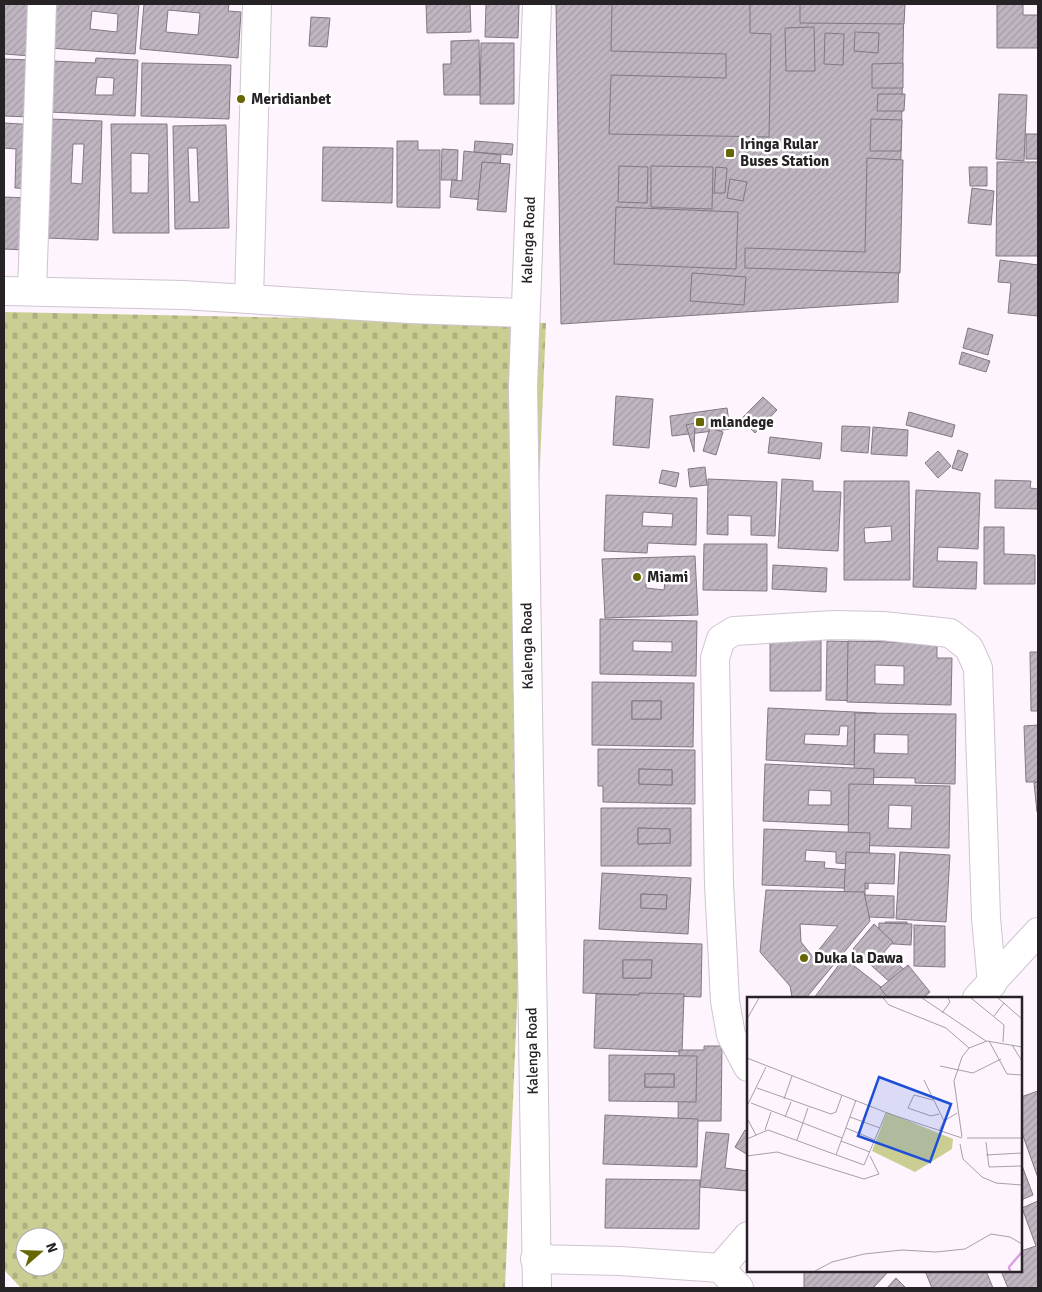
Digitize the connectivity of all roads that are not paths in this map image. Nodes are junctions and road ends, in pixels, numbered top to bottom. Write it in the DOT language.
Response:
graph roads {
  1 [pos="42,4"];
  2 [pos="257,4"];
  3 [pos="538,4"];
  4 [pos="4,291"];
  5 [pos="32,291"];
  6 [pos="249,299"];
  7 [pos="526,313"];
  8 [pos="1038,932"];
  9 [pos="984,991"];
  10 [pos="747,1065"];
  11 [pos="747,1237"];
  12 [pos="535,1259"];
  13 [pos="720,1268"];
  14 [pos="537,1288"];
  15 [pos="739,1288"];
  1 -- 5 [label="street"];
  2 -- 6 [label="street"];
  3 -- 7 [label="street, Kalenga Road"];
  4 -- 5 [label="street"];
  5 -- 6 [label="street"];
  6 -- 7 [label="street"];
  7 -- 12 [label="street, Kalenga Road"];
  8 -- 9 [label="street"];
  9 -- 10 [label="street"];
  11 -- 13 [label="street"];
  12 -- 13 [label="street"];
  12 -- 14 [label="street, Kalenga Road"];
  13 -- 15 [label="street"];
}
